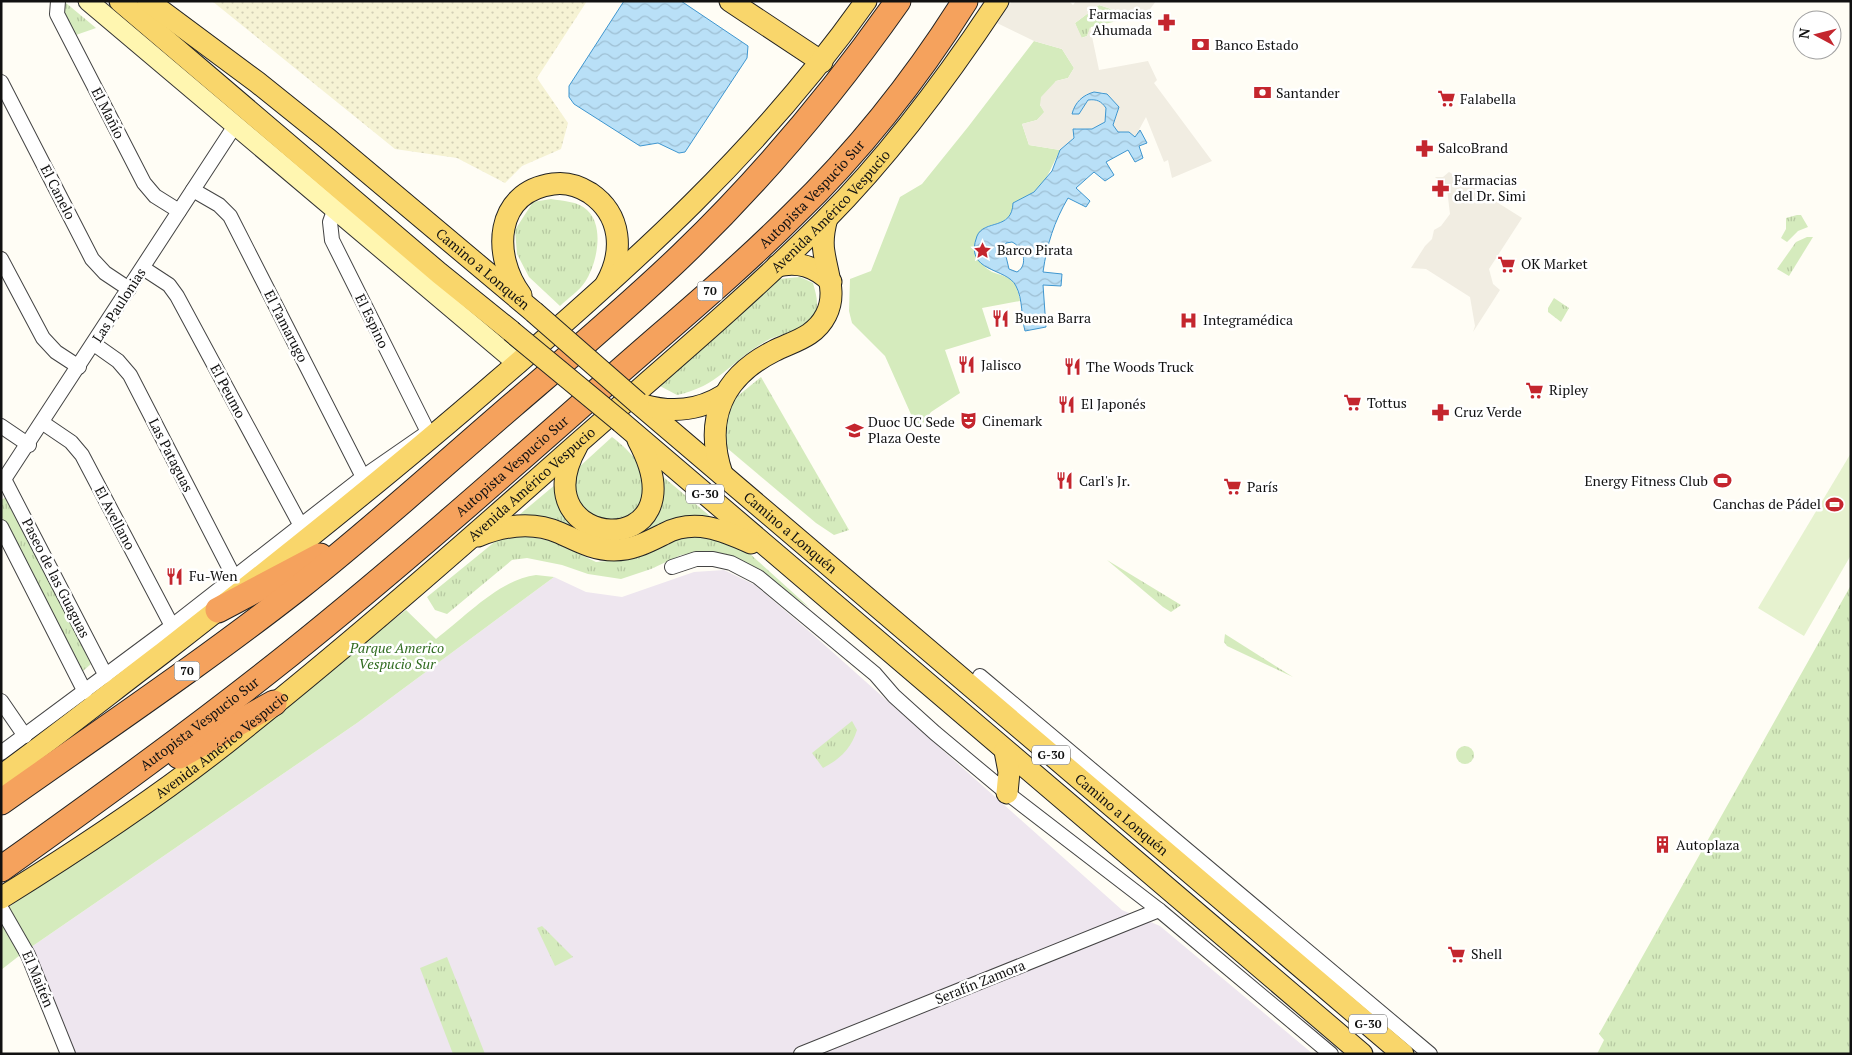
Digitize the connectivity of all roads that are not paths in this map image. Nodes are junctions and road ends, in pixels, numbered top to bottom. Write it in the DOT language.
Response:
graph roads {
  1 [pos="58,1"];
  2 [pos="88,1"];
  3 [pos="120,1"];
  4 [pos="148,1"];
  5 [pos="730,1"];
  6 [pos="866,1"];
  7 [pos="898,1"];
  8 [pos="965,1"];
  9 [pos="998,1"];
  10 [pos="822,62"];
  11 [pos="1,82"];
  12 [pos="236,124"];
  13 [pos="193,190"];
  14 [pos="335,208"];
  15 [pos="179,211"];
  16 [pos="827,218"];
  17 [pos="1,259"];
  18 [pos="777,266"];
  19 [pos="143,268"];
  20 [pos="831,282"];
  21 [pos="603,289"];
  22 [pos="129,290"];
  23 [pos="533,312"];
  24 [pos="94,344"];
  25 [pos="518,364"];
  26 [pos="79,367"];
  27 [pos="724,395"];
  28 [pos="639,404"];
  29 [pos="464,410"];
  30 [pos="43,423"];
  31 [pos="1,426"];
  32 [pos="628,428"];
  33 [pos="428,432"];
  34 [pos="579,442"];
  35 [pos="29,444"];
  36 [pos="722,474"];
  37 [pos="363,477"];
  38 [pos="3,483"];
  39 [pos="301,526"];
  40 [pos="1,528"];
  41 [pos="367,532"];
  42 [pos="469,540"];
  43 [pos="775,555"];
  44 [pos="672,567"];
  45 [pos="234,577"];
  46 [pos="218,610"];
  47 [pos="880,610"];
  48 [pos="172,626"];
  49 [pos="106,676"];
  50 [pos="980,676"];
  51 [pos="85,692"];
  52 [pos="1,701"];
  53 [pos="274,702"];
  54 [pos="25,736"];
  55 [pos="1005,751"];
  56 [pos="1,754"];
  57 [pos="1,776"];
  58 [pos="1007,793"];
  59 [pos="1,802"];
  60 [pos="91,805"];
  61 [pos="1,869"];
  62 [pos="1,898"];
  63 [pos="1,908"];
  64 [pos="1159,910"];
  65 [pos="68,1054"];
  66 [pos="801,1054"];
  67 [pos="1331,1054"];
  68 [pos="1362,1054"];
  69 [pos="1404,1054"];
  70 [pos="1430,1054"];
  1 -- 15 [label="street, El Mañío"];
  2 -- 12 [label="street"];
  3 -- 32 [label="main road, Camino a Lonquén, bridge"];
  4 -- 23 [label="main road, Camino a Lonquén"];
  5 -- 10 [label="main road"];
  6 -- 10 [label="main road"];
  7 -- 41 [label="highway, 70"];
  8 -- 60 [label="highway, Autopista Vespucio Sur / 70"];
  9 -- 16 [label="main road, Avenida Américo Vespucio"];
  10 -- 21 [label="main road"];
  11 -- 22 [label="street, El Canelo"];
  12 -- 13 [label="street, Las Paulonias"];
  12 -- 14 [label="street"];
  13 -- 15 [label="street, Las Paulonias"];
  13 -- 37 [label="street, El Tamarugo"];
  14 -- 25 [label="street"];
  14 -- 33 [label="street, El Espino"];
  15 -- 19 [label="street, Las Paulonias"];
  16 -- 18 [label="main road, Avenida Américo Vespucio"];
  16 -- 20 [label="main road"];
  17 -- 26 [label="street"];
  18 -- 20 [label="main road"];
  18 -- 34 [label="main road, Avenida Américo Vespucio"];
  19 -- 22 [label="street, Las Paulonias"];
  19 -- 39 [label="street, El Peumo"];
  20 -- 27 [label="main road"];
  21 -- 23 [label="main road"];
  21 -- 25 [label="main road"];
  22 -- 24 [label="street, Las Paulonias"];
  23 -- 28 [label="main road, Camino a Lonquén, bridge"];
  24 -- 26 [label="street, Las Paulonias"];
  24 -- 45 [label="street, Las Pataguas"];
  25 -- 29 [label="main road"];
  26 -- 30 [label="street, Las Paulonias"];
  27 -- 28 [label="main road"];
  27 -- 36 [label="main road"];
  28 -- 36 [label="main road, Camino a Lonquén / G-30"];
  29 -- 33 [label="main road"];
  29 -- 46 [label="main road"];
  30 -- 35 [label="street, Las Paulonias"];
  30 -- 48 [label="street, El Avellano"];
  31 -- 35 [label="street"];
  32 -- 34 [label="main road"];
  32 -- 43 [label="main road, Camino a Lonquén / G-30"];
  33 -- 37 [label="street"];
  34 -- 42 [label="main road, Avenida Américo Vespucio"];
  35 -- 38 [label="street, Las Paulonias"];
  36 -- 47 [label="main road, Camino a Lonquén / G-30"];
  37 -- 39 [label="street"];
  38 -- 49 [label="street, Paseo de las Guaguas"];
  39 -- 45 [label="street"];
  40 -- 51 [label="street, Paseo de las Guaguas"];
  41 -- 46 [label="highway"];
  41 -- 59 [label="highway, 70"];
  42 -- 43 [label="main road"];
  42 -- 53 [label="main road, Avenida Américo Vespucio"];
  43 -- 55 [label="main road, Camino a Lonquén / G-30"];
  44 -- 58 [label="street"];
  45 -- 48 [label="street"];
  46 -- 57 [label="main road"];
  47 -- 50 [label="main road"];
  47 -- 69 [label="main road, Camino a Lonquén / G-30"];
  48 -- 49 [label="street"];
  49 -- 51 [label="street"];
  50 -- 70 [label="street, Camino a Lonquén"];
  51 -- 54 [label="street"];
  52 -- 54 [label="street"];
  53 -- 60 [label="highway"];
  53 -- 62 [label="main road, Avenida Américo Vespucio"];
  54 -- 56 [label="street"];
  55 -- 58 [label="main road"];
  55 -- 68 [label="main road, Camino a Lonquén / G-30"];
  58 -- 64 [label="street"];
  60 -- 61 [label="highway, Autopista Vespucio Sur / 70"];
  63 -- 65 [label="street, El Maitén"];
  64 -- 66 [label="street, Serafín Zamora"];
  64 -- 67 [label="street"];
}
